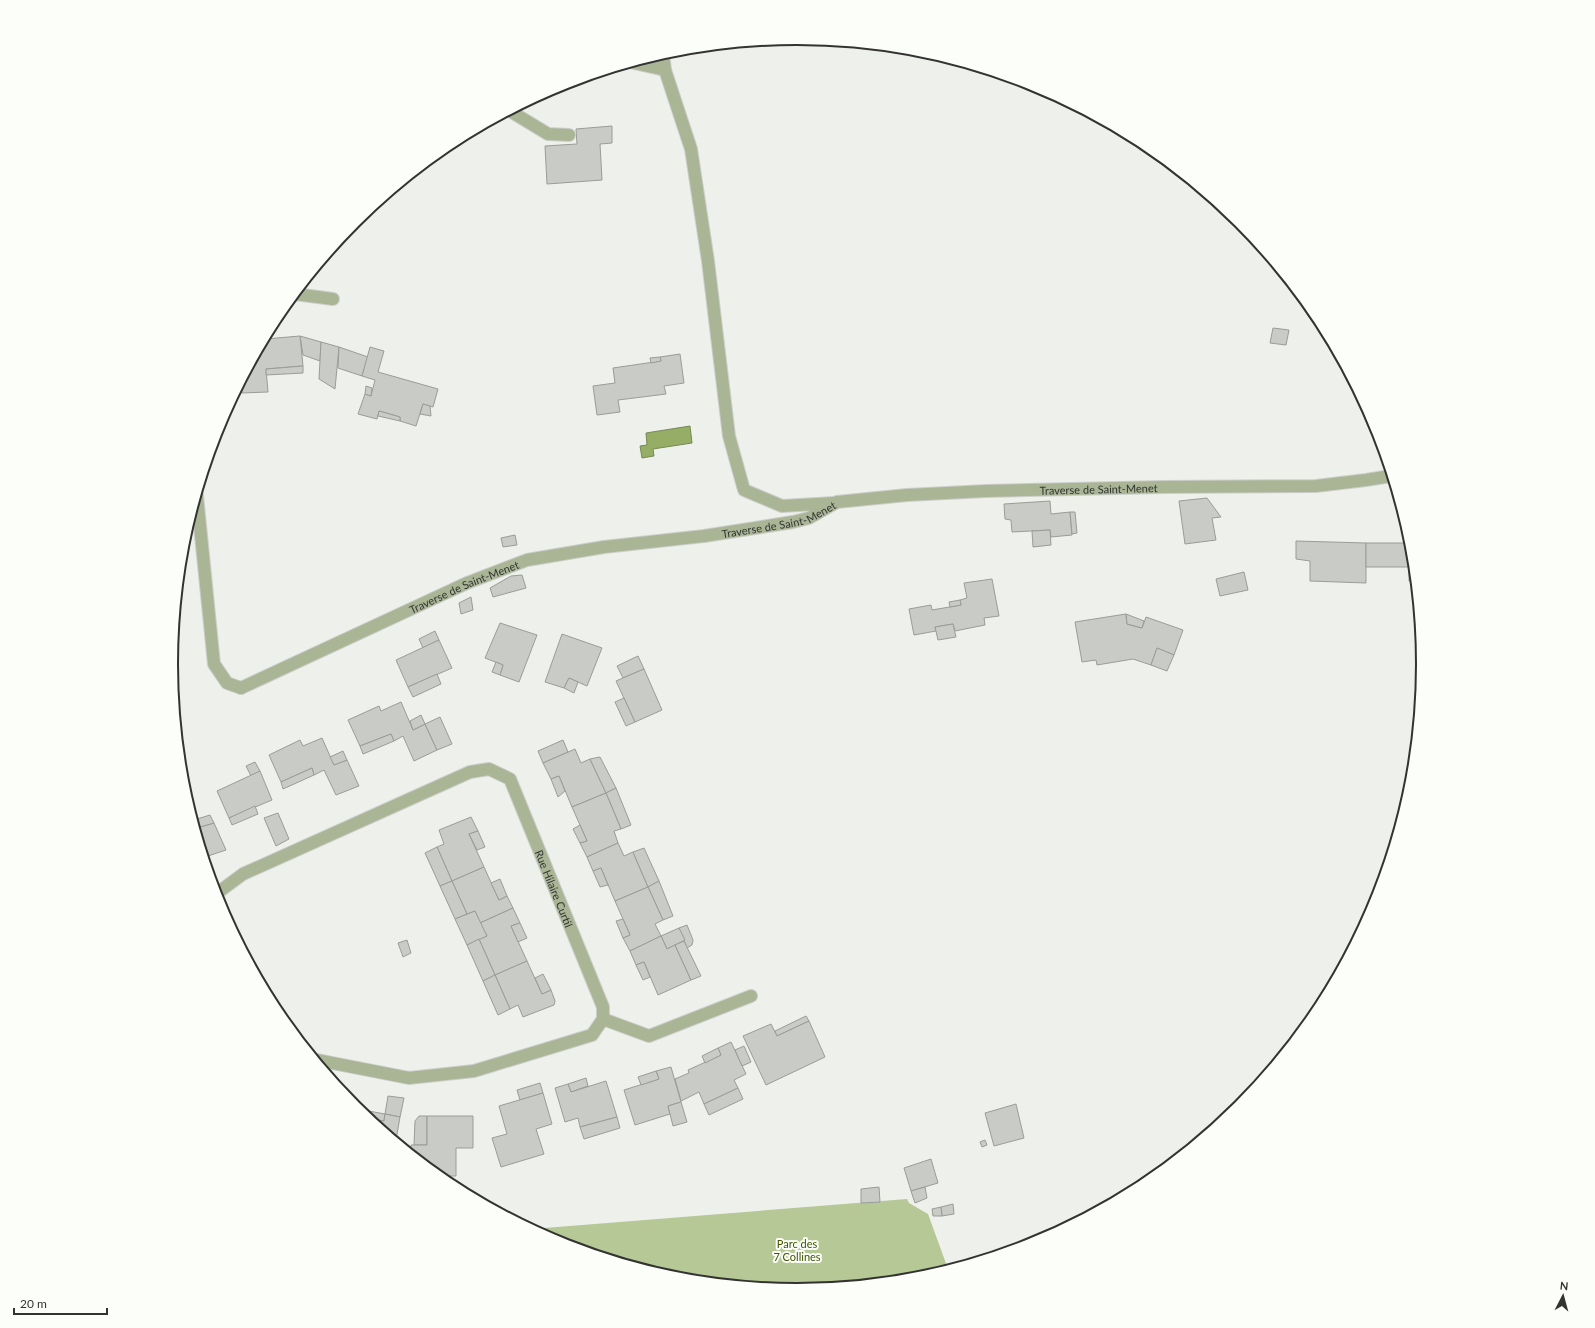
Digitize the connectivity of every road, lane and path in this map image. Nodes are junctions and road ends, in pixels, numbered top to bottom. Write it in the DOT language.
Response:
graph roads {
  1 [pos="664,60"];
  2 [pos="642,65"];
  3 [pos="665,70"];
  4 [pos="515,114"];
  5 [pos="569,135"];
  6 [pos="301,295"];
  7 [pos="333,299"];
  8 [pos="1387,477"];
  9 [pos="837,502"];
  10 [pos="198,511"];
  11 [pos="222,890"];
  12 [pos="751,996"];
  13 [pos="603,1019"];
  14 [pos="323,1061"];
  1 -- 3 [label="street"];
  2 -- 3 [label="street"];
  3 -- 9 [label="street"];
  4 -- 5 [label="street"];
  6 -- 7 [label="street"];
  8 -- 9 [label="street, Traverse de Saint-Menet"];
  9 -- 10 [label="street, Traverse de Saint-Menet"];
  11 -- 13 [label="street, Rue Hilaire Curtil"];
  12 -- 13 [label="street"];
  13 -- 14 [label="street"];
}
